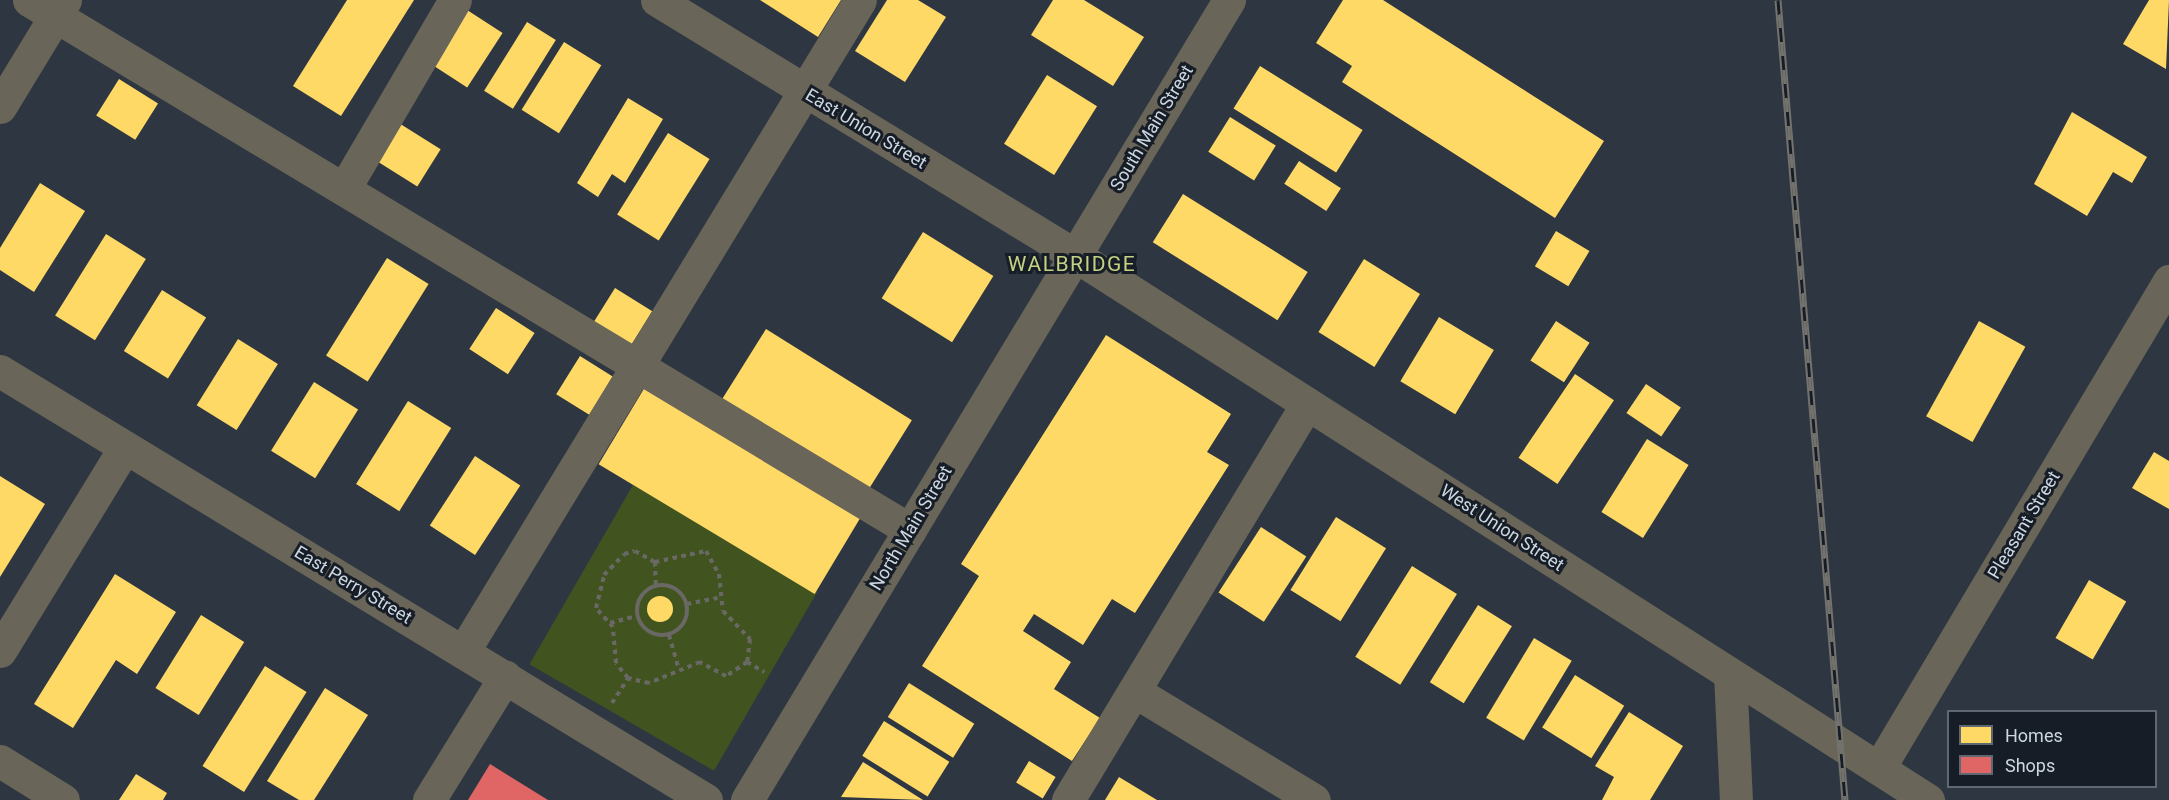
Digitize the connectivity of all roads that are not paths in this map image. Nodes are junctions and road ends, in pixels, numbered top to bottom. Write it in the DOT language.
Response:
graph roads {
  1 [pos="455,0"];
  2 [pos="657,0"];
  3 [pos="860,0"];
  4 [pos="1229,0"];
  5 [pos="50,5"];
  6 [pos="804,92"];
  7 [pos="0,107"];
  8 [pos="344,189"];
  9 [pos="1076,256"];
  10 [pos="2169,281"];
  11 [pos="636,365"];
  12 [pos="0,371"];
  13 [pos="1307,404"];
  14 [pos="125,447"];
  15 [pos="910,530"];
  16 [pos="0,651"];
  17 [pos="463,652"];
  18 [pos="1730,674"];
  19 [pos="505,677"];
  20 [pos="1134,691"];
  21 [pos="0,761"];
  22 [pos="1878,768"];
  23 [pos="63,800"];
  24 [pos="429,800"];
  25 [pos="706,800"];
  26 [pos="747,800"];
  27 [pos="1068,800"];
  28 [pos="1314,800"];
  29 [pos="1736,800"];
  30 [pos="1928,800"];
  1 -- 8 [label="street"];
  2 -- 6 [label="street, East Union Street"];
  3 -- 6 [label="street"];
  4 -- 9 [label="street, South Main Street"];
  5 -- 7 [label="street"];
  5 -- 8 [label="street"];
  6 -- 9 [label="street, East Union Street"];
  6 -- 11 [label="street"];
  8 -- 11 [label="street"];
  9 -- 13 [label="street, West Union Street"];
  9 -- 15 [label="street, North Main Street"];
  10 -- 22 [label="street, Pleasant Street"];
  11 -- 15 [label="street"];
  11 -- 17 [label="street"];
  12 -- 14 [label="street, East Perry Street"];
  13 -- 18 [label="street, West Union Street"];
  13 -- 20 [label="street"];
  14 -- 16 [label="street"];
  14 -- 17 [label="street, East Perry Street"];
  15 -- 26 [label="street, North Main Street"];
  17 -- 19 [label="street, East Perry Street"];
  18 -- 22 [label="street, West Union Street"];
  18 -- 29 [label="street"];
  19 -- 24 [label="street"];
  19 -- 25 [label="street, East Perry Street"];
  20 -- 27 [label="street"];
  20 -- 28 [label="street"];
  21 -- 23 [label="street"];
  22 -- 30 [label="street, West Union Street"];
}
